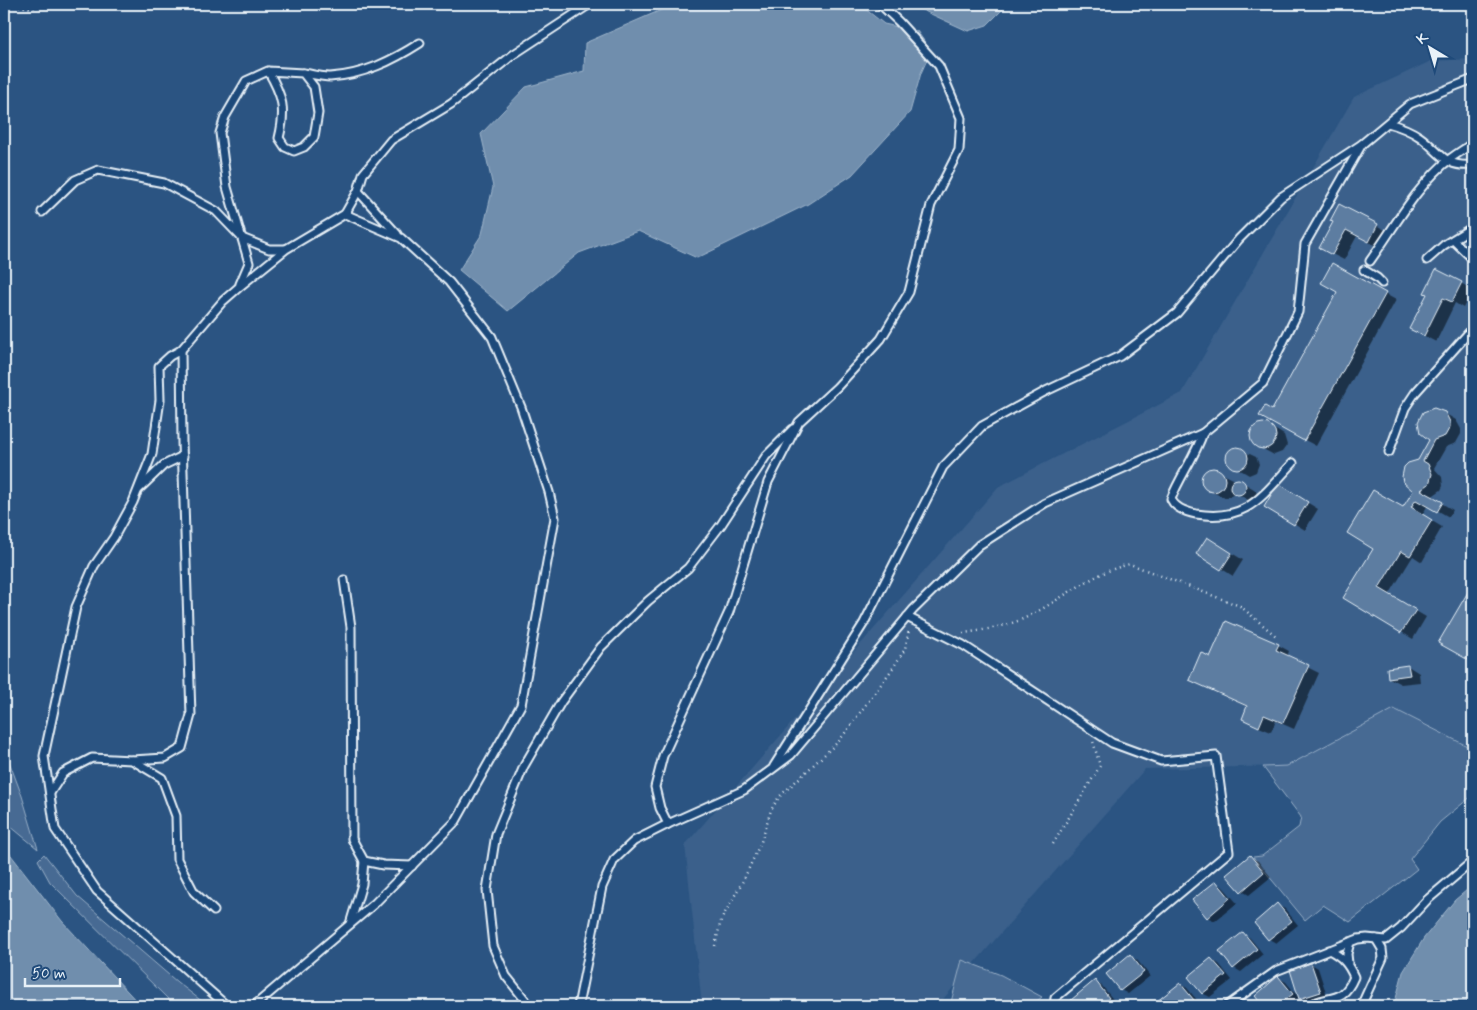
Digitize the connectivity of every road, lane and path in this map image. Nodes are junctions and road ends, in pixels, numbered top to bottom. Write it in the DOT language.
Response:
graph roads {
  1 [pos="8,4"];
  2 [pos="50,4"];
  3 [pos="590,4"];
  4 [pos="880,4"];
  5 [pos="420,43"];
  6 [pos="268,71"];
  7 [pos="303,73"];
  8 [pos="1473,79"];
  9 [pos="1388,123"];
  10 [pos="1473,143"];
  11 [pos="1362,144"];
  12 [pos="1447,162"];
  13 [pos="1473,166"];
  14 [pos="358,191"];
  15 [pos="42,212"];
  16 [pos="345,214"];
  17 [pos="1473,227"];
  18 [pos="242,238"];
  19 [pos="401,238"];
  20 [pos="1453,240"];
  21 [pos="286,249"];
  22 [pos="1473,259"];
  23 [pos="1427,260"];
  24 [pos="1370,261"];
  25 [pos="1364,270"];
  26 [pos="1382,283"];
  27 [pos="239,287"];
  28 [pos="1473,328"];
  29 [pos="181,350"];
  30 [pos="799,422"];
  31 [pos="1203,434"];
  32 [pos="1389,452"];
  33 [pos="183,456"];
  34 [pos="1293,463"];
  35 [pos="137,492"];
  36 [pos="344,580"];
  37 [pos="907,616"];
  38 [pos="944,636"];
  39 [pos="1276,636"];
  40 [pos="1089,728"];
  41 [pos="132,760"];
  42 [pos="772,770"];
  43 [pos="50,793"];
  44 [pos="668,824"];
  45 [pos="1053,844"];
  46 [pos="364,861"];
  47 [pos="1473,861"];
  48 [pos="412,866"];
  49 [pos="214,911"];
  50 [pos="350,925"];
  51 [pos="1376,940"];
  52 [pos="1386,940"];
  53 [pos="1350,942"];
  54 [pos="716,946"];
  55 [pos="1382,949"];
  56 [pos="1329,950"];
  57 [pos="1348,963"];
  58 [pos="227,1006"];
  59 [pos="254,1006"];
  60 [pos="530,1006"];
  61 [pos="578,1006"];
  62 [pos="1054,1006"];
  63 [pos="1227,1006"];
  64 [pos="1308,1006"];
  65 [pos="1361,1006"];
  1 -- 2 [label="path"];
  3 -- 14 [label="lane"];
  4 -- 30 [label="lane"];
  5 -- 7 [label="lane"];
  6 -- 7 [label="lane"];
  6 -- 7 [label="lane"];
  6 -- 18 [label="lane"];
  8 -- 9 [label="lane"];
  9 -- 11 [label="lane"];
  9 -- 12 [label="lane"];
  10 -- 12 [label="lane"];
  11 -- 31 [label="lane"];
  11 -- 42 [label="lane"];
  12 -- 13 [label="lane"];
  12 -- 24 [label="lane"];
  14 -- 16 [label="lane"];
  14 -- 19 [label="lane"];
  15 -- 18 [label="lane"];
  16 -- 19 [label="lane"];
  16 -- 21 [label="lane"];
  17 -- 20 [label="lane"];
  18 -- 21 [label="lane"];
  18 -- 27 [label="lane"];
  19 -- 48 [label="lane"];
  20 -- 22 [label="lane"];
  20 -- 23 [label="lane"];
  21 -- 27 [label="lane"];
  25 -- 26 [label="lane"];
  27 -- 29 [label="lane"];
  28 -- 32 [label="lane"];
  29 -- 33 [label="lane"];
  29 -- 35 [label="lane"];
  30 -- 44 [label="lane"];
  30 -- 60 [label="lane"];
  31 -- 34 [label="lane"];
  31 -- 37 [label="lane"];
  33 -- 35 [label="lane"];
  33 -- 41 [label="lane"];
  35 -- 43 [label="lane"];
  36 -- 46 [label="lane"];
  37 -- 38 [label="lane"];
  37 -- 42 [label="lane"];
  37 -- 54 [label="path"];
  38 -- 39 [label="path"];
  38 -- 40 [label="lane"];
  40 -- 45 [label="path"];
  40 -- 62 [label="lane"];
  41 -- 43 [label="lane"];
  41 -- 49 [label="lane"];
  42 -- 44 [label="lane"];
  43 -- 58 [label="lane"];
  44 -- 61 [label="lane"];
  46 -- 48 [label="lane"];
  46 -- 50 [label="lane"];
  47 -- 52 [label="lane"];
  48 -- 50 [label="lane"];
  50 -- 59 [label="lane"];
  51 -- 52 [label="lane"];
  51 -- 53 [label="lane"];
  51 -- 55 [label="lane"];
  52 -- 55 [label="lane"];
  53 -- 56 [label="lane"];
  53 -- 57 [label="lane"];
  55 -- 65 [label="lane"];
  56 -- 57 [label="lane"];
  56 -- 63 [label="lane"];
  57 -- 64 [label="lane"];
}
